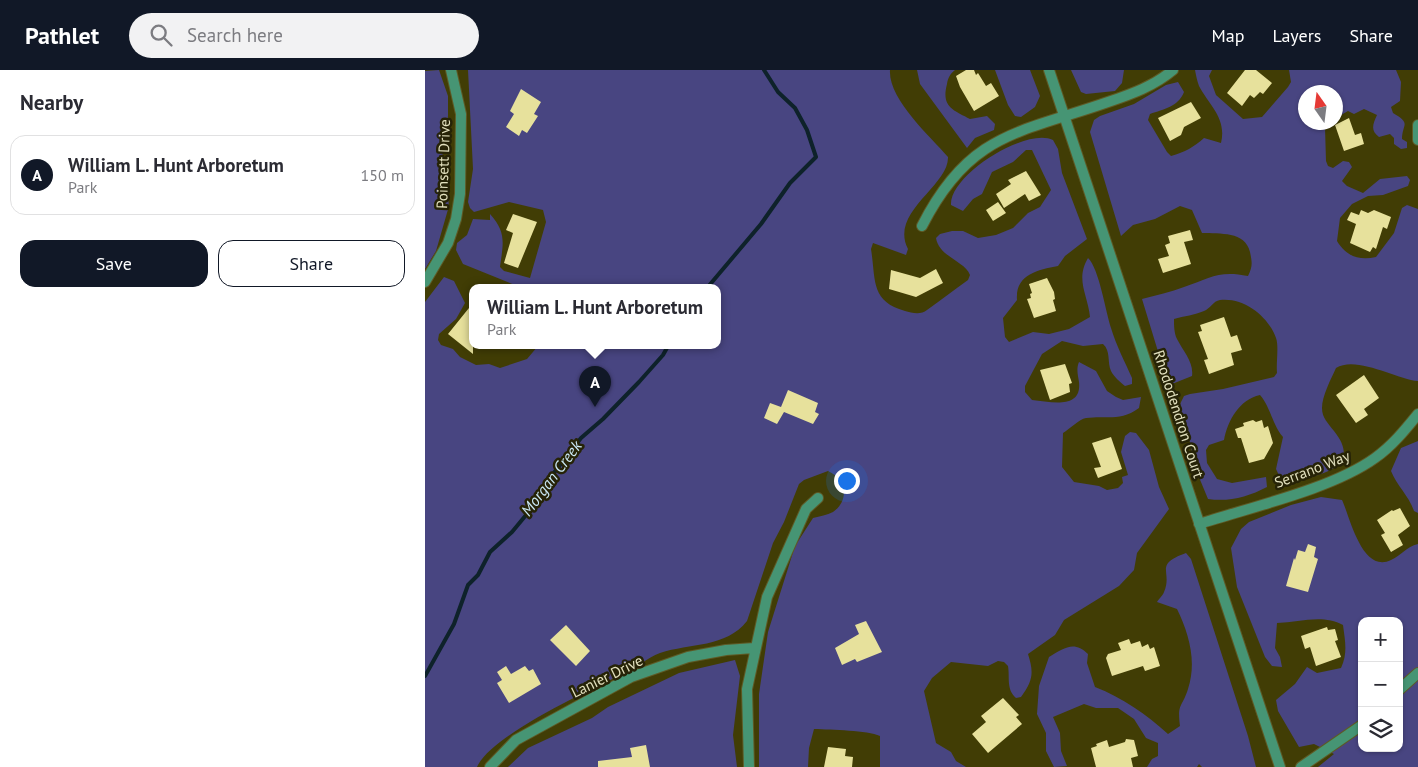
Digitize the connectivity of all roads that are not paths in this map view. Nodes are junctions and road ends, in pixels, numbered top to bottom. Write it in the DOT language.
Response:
graph roads {
  1 [pos="451,70"];
  2 [pos="1049,70"];
  3 [pos="1173,70"];
  4 [pos="1066,117"];
  5 [pos="1418,125"];
  6 [pos="1418,140"];
  7 [pos="922,226"];
  8 [pos="425,282"];
  9 [pos="1418,414"];
  10 [pos="818,498"];
  11 [pos="1199,524"];
  12 [pos="754,648"];
  13 [pos="1418,673"];
  14 [pos="1403,686"];
  15 [pos="1358,729"];
  16 [pos="490,767"];
  17 [pos="749,767"];
  18 [pos="1280,767"];
  19 [pos="1301,767"];
  1 -- 8 [label="street, Poinsett Drive"];
  2 -- 4 [label="street, Rhododendron Court"];
  3 -- 4 [label="street"];
  4 -- 7 [label="street"];
  4 -- 11 [label="street, Rhododendron Court"];
  5 -- 6 [label="street"];
  9 -- 11 [label="street, Serrano Way"];
  10 -- 12 [label="street"];
  11 -- 18 [label="street, Rhododendron Court"];
  12 -- 16 [label="street, Lanier Drive"];
  12 -- 17 [label="street"];
  13 -- 14 [label="street"];
  15 -- 19 [label="street"];
}
